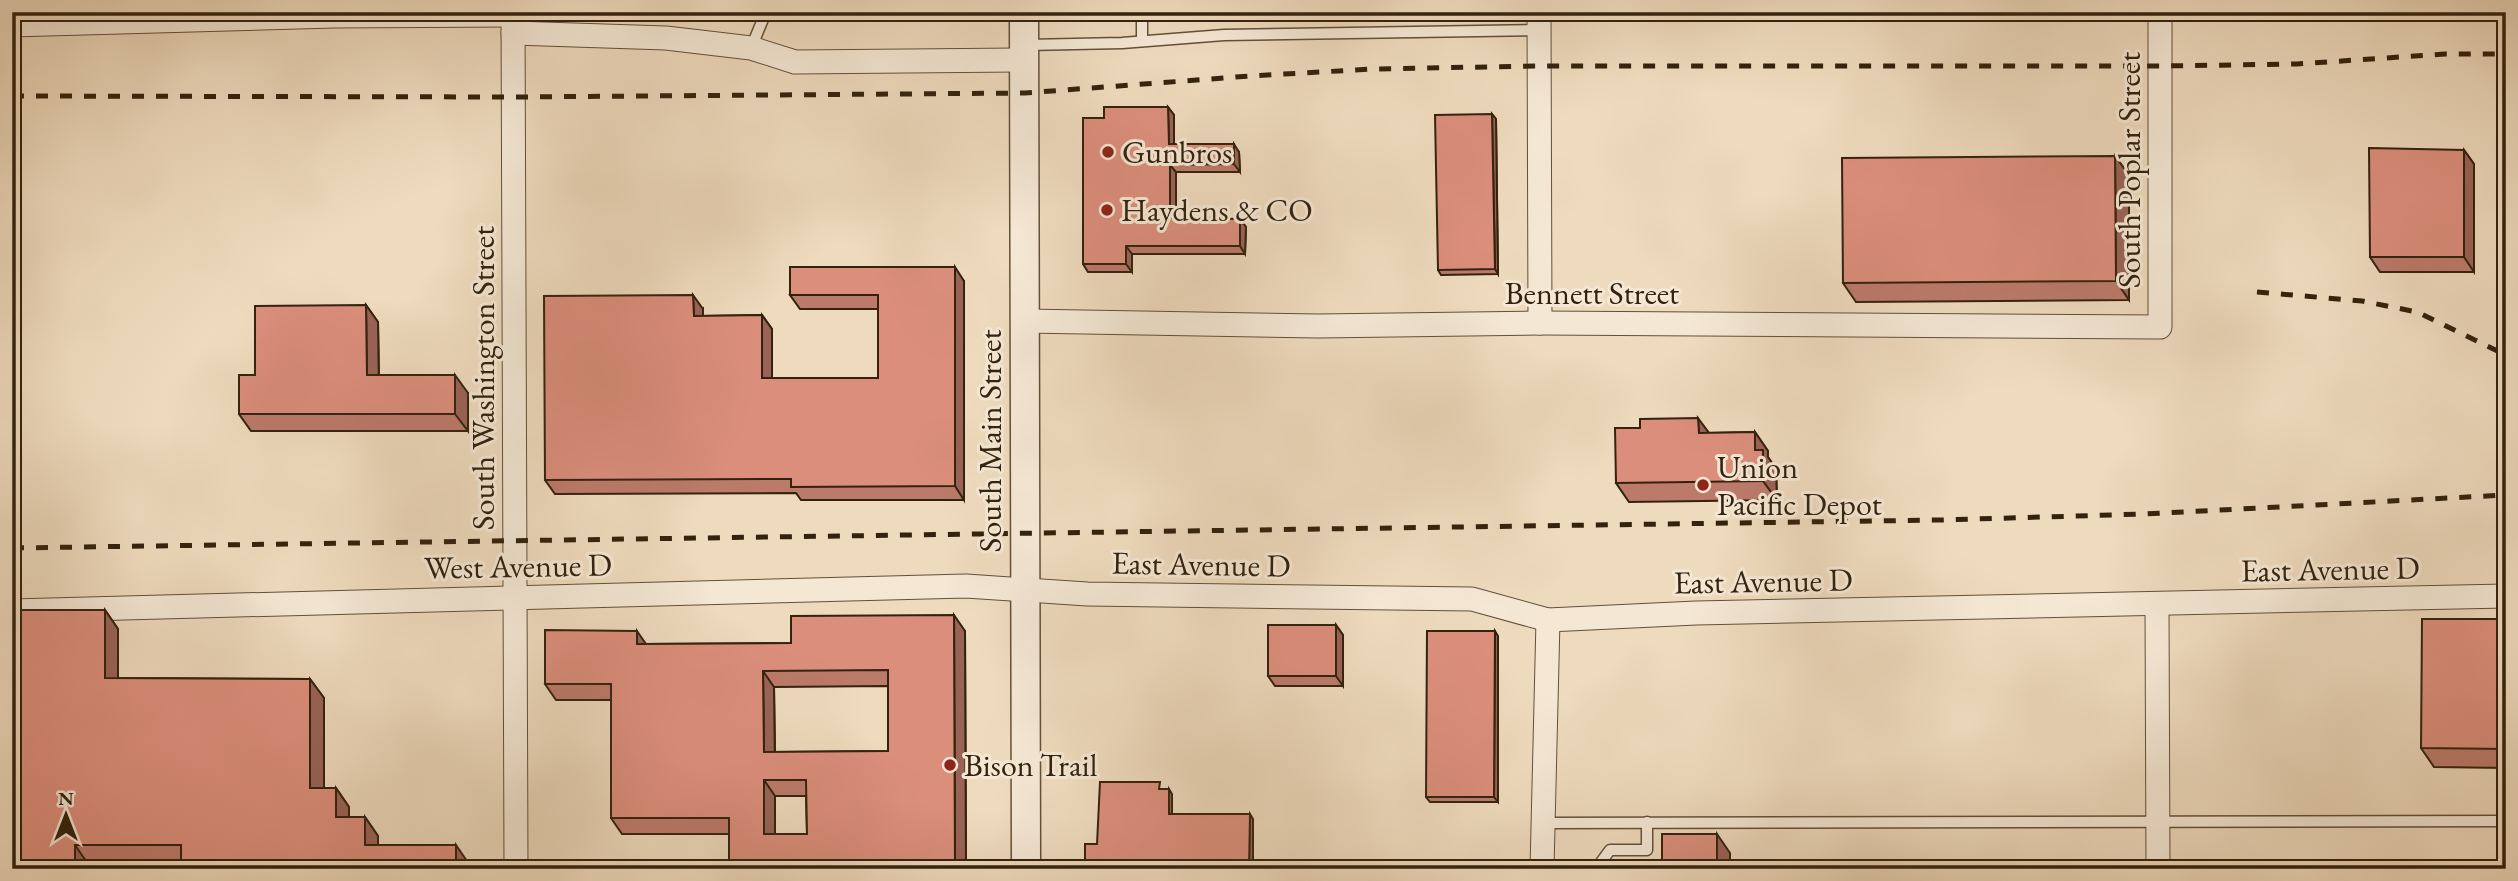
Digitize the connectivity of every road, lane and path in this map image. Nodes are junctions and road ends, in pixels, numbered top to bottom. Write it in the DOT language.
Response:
graph roads {
  1 [pos="766,12"];
  2 [pos="1024,12"];
  3 [pos="1142,12"];
  4 [pos="2160,12"];
  5 [pos="264,15"];
  6 [pos="513,20"];
  7 [pos="1539,21"];
  8 [pos="12,25"];
  9 [pos="1142,41"];
  10 [pos="751,48"];
  11 [pos="1024,52"];
  12 [pos="1025,321"];
  13 [pos="1540,323"];
  14 [pos="2160,327"];
  15 [pos="1026,590"];
  16 [pos="2506,596"];
  17 [pos="516,597"];
  18 [pos="2157,604"];
  19 [pos="12,611"];
  20 [pos="1548,620"];
  21 [pos="2157,821"];
  22 [pos="2506,821"];
  23 [pos="1542,822"];
  24 [pos="1647,822"];
  25 [pos="516,869"];
  26 [pos="1026,869"];
  27 [pos="1542,869"];
  28 [pos="1596,869"];
  29 [pos="2158,869"];
  1 -- 10 [label="lane"];
  2 -- 11 [label="street, South Main Street"];
  3 -- 9 [label="lane"];
  4 -- 14 [label="street, South Poplar Street"];
  5 -- 6 [label="street"];
  5 -- 8 [label="street"];
  6 -- 10 [label="street"];
  6 -- 17 [label="street, South Washington Street"];
  7 -- 9 [label="lane"];
  7 -- 13 [label="street"];
  9 -- 11 [label="lane"];
  10 -- 11 [label="street"];
  11 -- 12 [label="street, South Main Street"];
  12 -- 13 [label="street, Bennett Street"];
  12 -- 15 [label="street, South Main Street"];
  13 -- 14 [label="street, Bennett Street"];
  15 -- 17 [label="street, West Avenue D"];
  15 -- 20 [label="street, East Avenue D"];
  15 -- 26 [label="street, South Main Street"];
  16 -- 18 [label="street, East Avenue D"];
  17 -- 19 [label="street, West Avenue D"];
  17 -- 25 [label="street, South Washington Street"];
  18 -- 20 [label="street, East Avenue D"];
  18 -- 21 [label="street"];
  20 -- 23 [label="street"];
  21 -- 22 [label="lane"];
  21 -- 24 [label="lane"];
  21 -- 29 [label="street"];
  23 -- 24 [label="lane"];
  23 -- 27 [label="street"];
  24 -- 28 [label="lane"];
}
